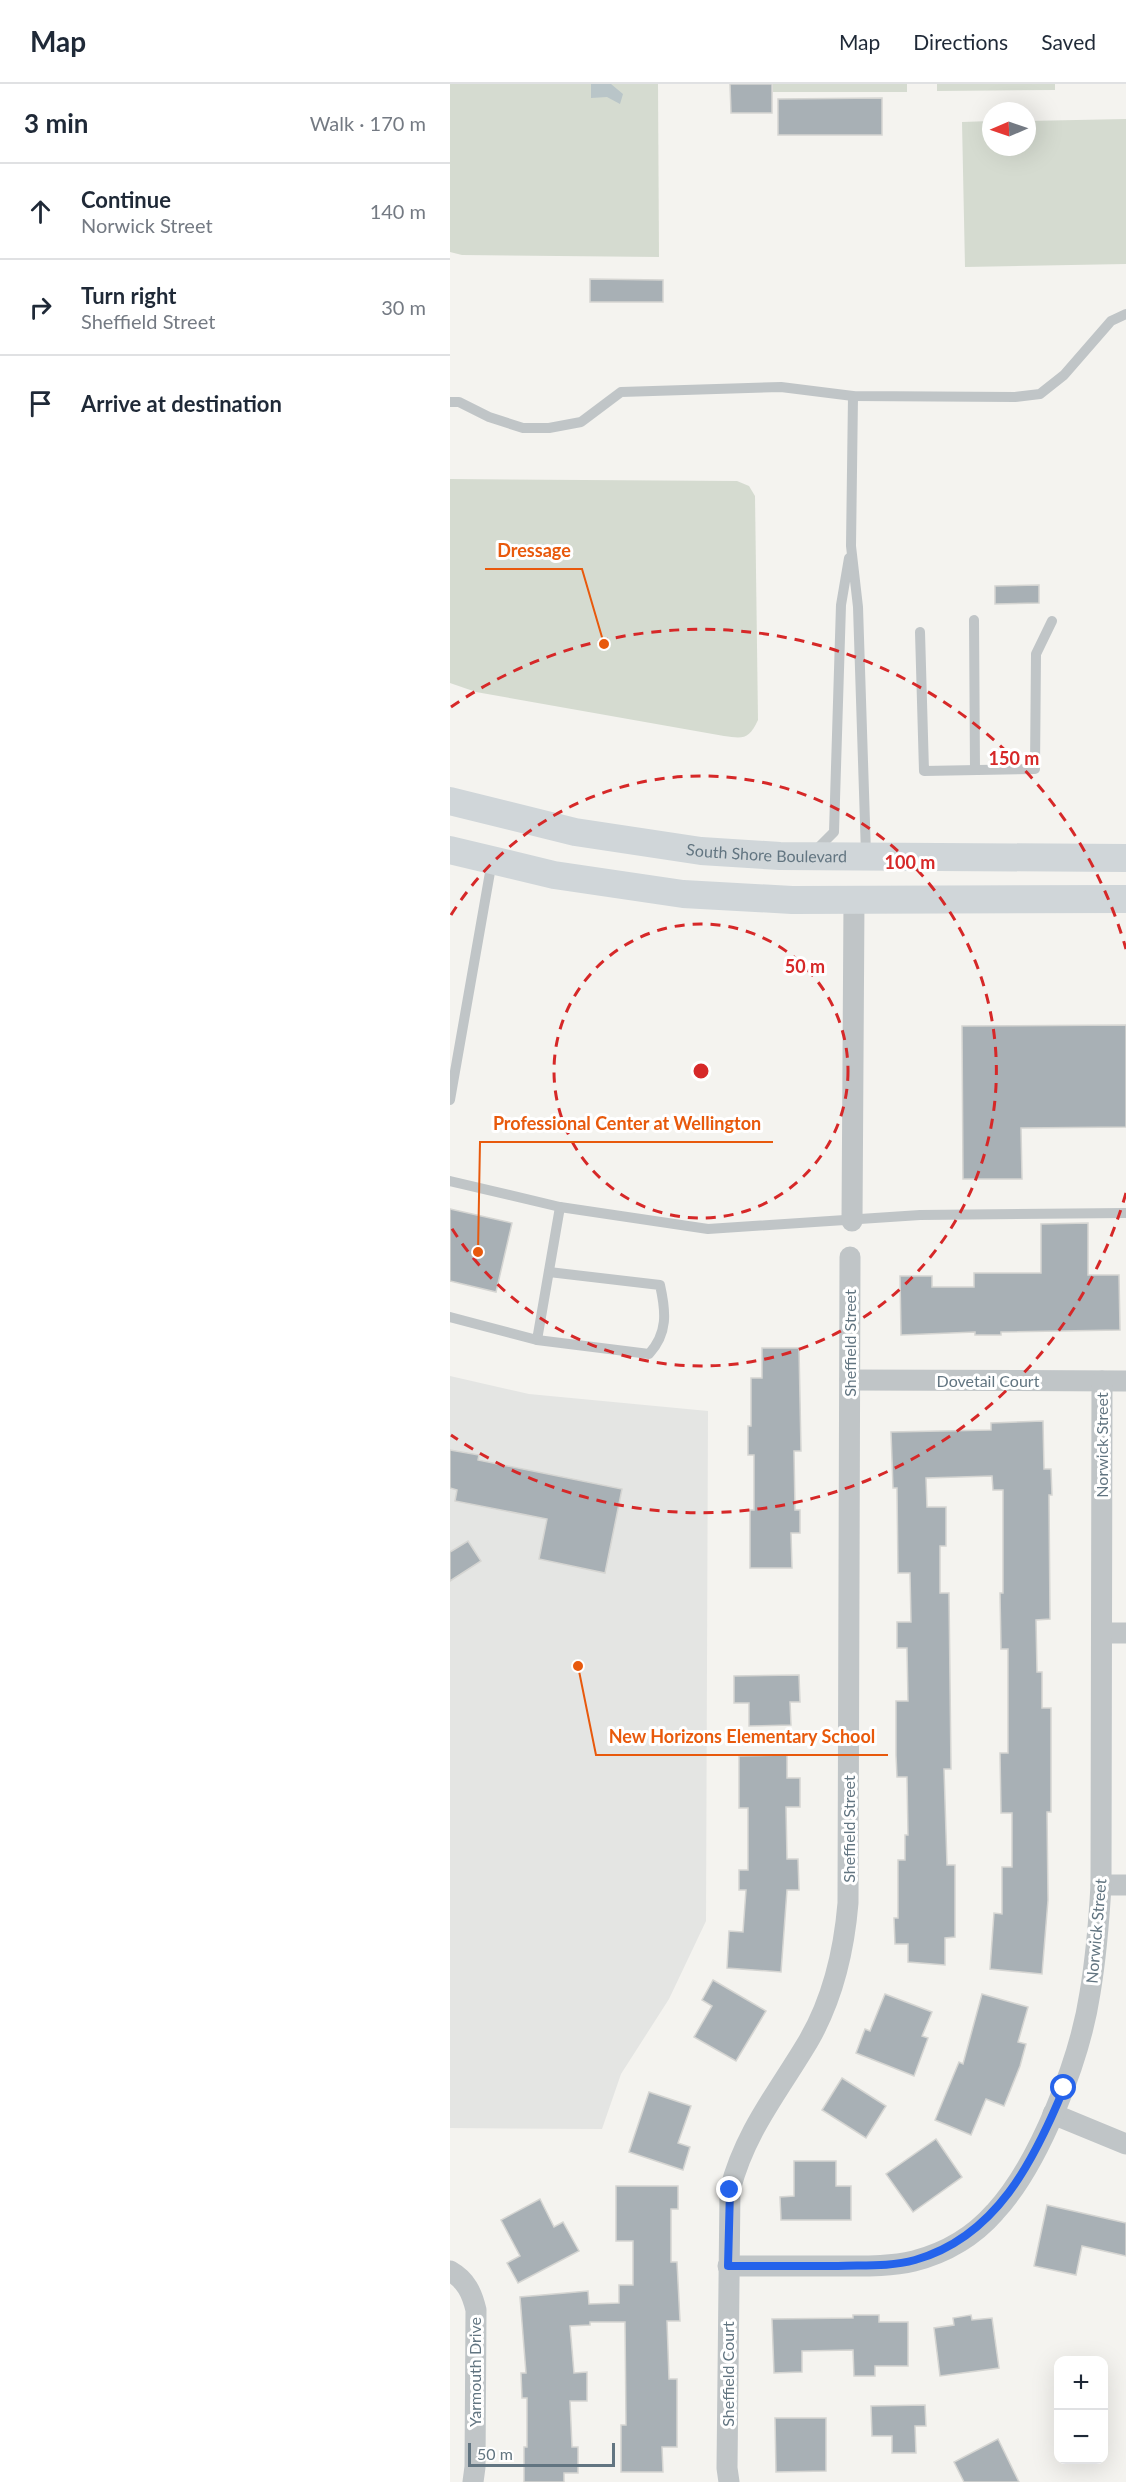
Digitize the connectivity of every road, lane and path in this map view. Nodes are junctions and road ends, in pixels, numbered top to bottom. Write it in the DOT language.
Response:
graph roads {
  1 [pos="1126,314"];
  2 [pos="853,396"];
  3 [pos="450,402"];
  4 [pos="851,546"];
  5 [pos="974,620"];
  6 [pos="1052,621"];
  7 [pos="920,632"];
  8 [pos="975,770"];
  9 [pos="450,801"];
  10 [pos="450,850"];
  11 [pos="810,857"];
  12 [pos="866,857"];
  13 [pos="915,857"];
  14 [pos="1126,858"];
  15 [pos="492,860"];
  16 [pos="1126,899"];
  17 [pos="792,900"];
  18 [pos="854,900"];
  19 [pos="450,1100"];
  20 [pos="450,1181"];
  21 [pos="560,1206"];
  22 [pos="1126,1213"];
  23 [pos="852,1221"];
  24 [pos="850,1257"];
  25 [pos="549,1272"];
  26 [pos="450,1317"];
  27 [pos="537,1340"];
  28 [pos="850,1380"];
  29 [pos="1102,1381"];
  30 [pos="1126,1381"];
  31 [pos="1102,1633"];
  32 [pos="1126,1633"];
  33 [pos="1101,1885"];
  34 [pos="1126,1885"];
  35 [pos="1053,2115"];
  36 [pos="1126,2144"];
  37 [pos="728,2266"];
  38 [pos="450,2271"];
  39 [pos="473,2482"];
  40 [pos="729,2482"];
  1 -- 2 [label="lane"];
  2 -- 3 [label="lane"];
  2 -- 4 [label="lane"];
  4 -- 11 [label="lane"];
  4 -- 12 [label="lane"];
  5 -- 8 [label="lane"];
  6 -- 8 [label="lane"];
  7 -- 8 [label="lane"];
  9 -- 11 [label="street, South Shore Boulevard"];
  10 -- 15 [label="street"];
  11 -- 12 [label="street, South Shore Boulevard"];
  12 -- 13 [label="street, South Shore Boulevard"];
  12 -- 17 [label="street"];
  13 -- 14 [label="street, South Shore Boulevard"];
  13 -- 18 [label="street"];
  15 -- 17 [label="street"];
  15 -- 19 [label="lane"];
  16 -- 18 [label="street"];
  17 -- 18 [label="street"];
  18 -- 23 [label="street"];
  20 -- 21 [label="lane"];
  21 -- 23 [label="lane"];
  21 -- 25 [label="lane"];
  22 -- 23 [label="lane"];
  24 -- 28 [label="street, Sheffield Street"];
  25 -- 27 [label="lane"];
  25 -- 27 [label="lane"];
  26 -- 27 [label="lane"];
  28 -- 29 [label="street, Dovetail Court"];
  28 -- 37 [label="street, Sheffield Street"];
  29 -- 30 [label="street, Dovetail Court"];
  29 -- 31 [label="street, Norwick Street"];
  31 -- 32 [label="street"];
  31 -- 33 [label="street, Norwick Street"];
  33 -- 34 [label="street"];
  33 -- 35 [label="street, Norwick Street"];
  35 -- 36 [label="street"];
  35 -- 37 [label="street, Norwick Street"];
  37 -- 40 [label="street, Sheffield Court"];
  38 -- 39 [label="street, Yarmouth Drive"];
}
